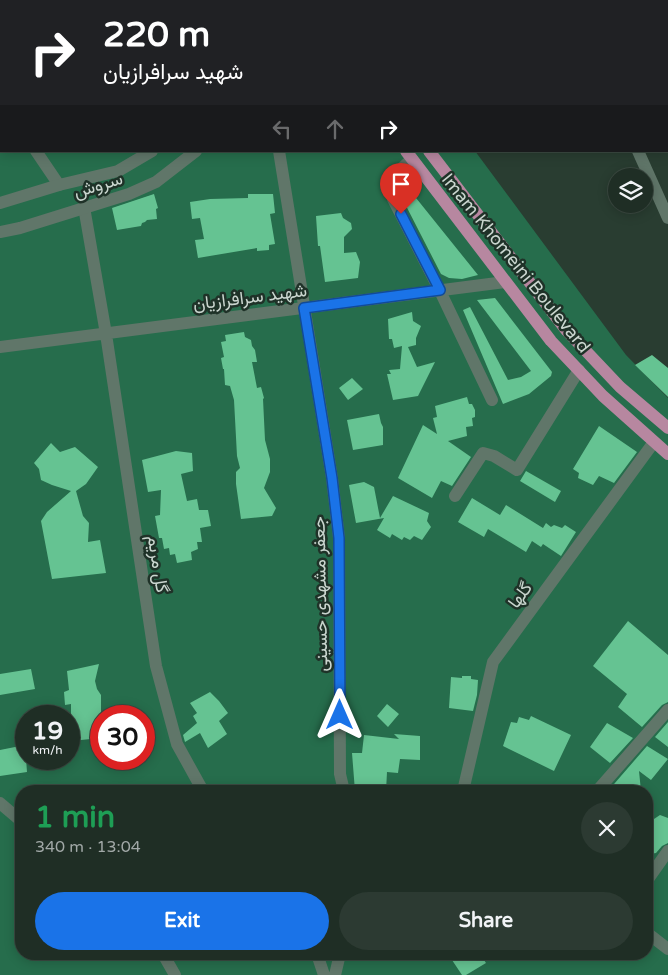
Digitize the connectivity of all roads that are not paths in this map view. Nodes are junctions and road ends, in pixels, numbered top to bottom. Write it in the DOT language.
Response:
graph roads {
  1 [pos="37,152"];
  2 [pos="150,152"];
  3 [pos="195,152"];
  4 [pos="279,152"];
  5 [pos="431,152"];
  6 [pos="638,152"];
  7 [pos="409,155"];
  8 [pos="59,185"];
  9 [pos="0,203"];
  10 [pos="84,207"];
  11 [pos="668,218"];
  12 [pos="0,232"];
  13 [pos="505,282"];
  14 [pos="440,290"];
  15 [pos="304,308"];
  16 [pos="106,334"];
  17 [pos="0,347"];
  18 [pos="579,370"];
  19 [pos="492,400"];
  20 [pos="668,428"];
  21 [pos="654,442"];
  22 [pos="668,454"];
  23 [pos="455,496"];
  24 [pos="668,710"];
  25 [pos="200,785"];
  26 [pos="343,785"];
  27 [pos="464,785"];
  28 [pos="602,785"];
  29 [pos="0,803"];
  30 [pos="15,817"];
  31 [pos="668,851"];
  32 [pos="653,872"];
  33 [pos="653,937"];
  34 [pos="668,949"];
  35 [pos="166,960"];
  36 [pos="319,960"];
  37 [pos="338,960"];
  38 [pos="175,975"];
  39 [pos="324,975"];
  40 [pos="334,975"];
  1 -- 8 [label="street"];
  2 -- 8 [label="street, سروش"];
  3 -- 10 [label="street, سروش"];
  4 -- 15 [label="street, جعفر مشهدی حسینی"];
  5 -- 20 [label="main road, Imam Khomeini Boulevard"];
  6 -- 11 [label="street"];
  7 -- 13 [label="main road, Imam Khomeini Boulevard"];
  7 -- 14 [label="street"];
  8 -- 9 [label="street, سروش"];
  10 -- 12 [label="street, سروش"];
  10 -- 16 [label="street, گل مریم"];
  13 -- 14 [label="street, شهید سرافرازیان"];
  13 -- 18 [label="main road, Imam Khomeini Boulevard"];
  14 -- 15 [label="street, شهید سرافرازیان"];
  14 -- 19 [label="street"];
  15 -- 16 [label="street, شهید سرافرازیان"];
  15 -- 26 [label="street, جعفر مشهدی حسینی"];
  16 -- 17 [label="street, شهید سرافرازیان"];
  16 -- 25 [label="street, گل مریم"];
  18 -- 21 [label="main road, Imam Khomeini Boulevard"];
  18 -- 23 [label="street"];
  21 -- 22 [label="main road, Imam Khomeini Boulevard"];
  21 -- 27 [label="street, گلها"];
  24 -- 28 [label="street"];
  29 -- 30 [label="street"];
  31 -- 32 [label="street"];
  33 -- 34 [label="street"];
  35 -- 38 [label="street"];
  36 -- 39 [label="street"];
  37 -- 40 [label="street"];
}
